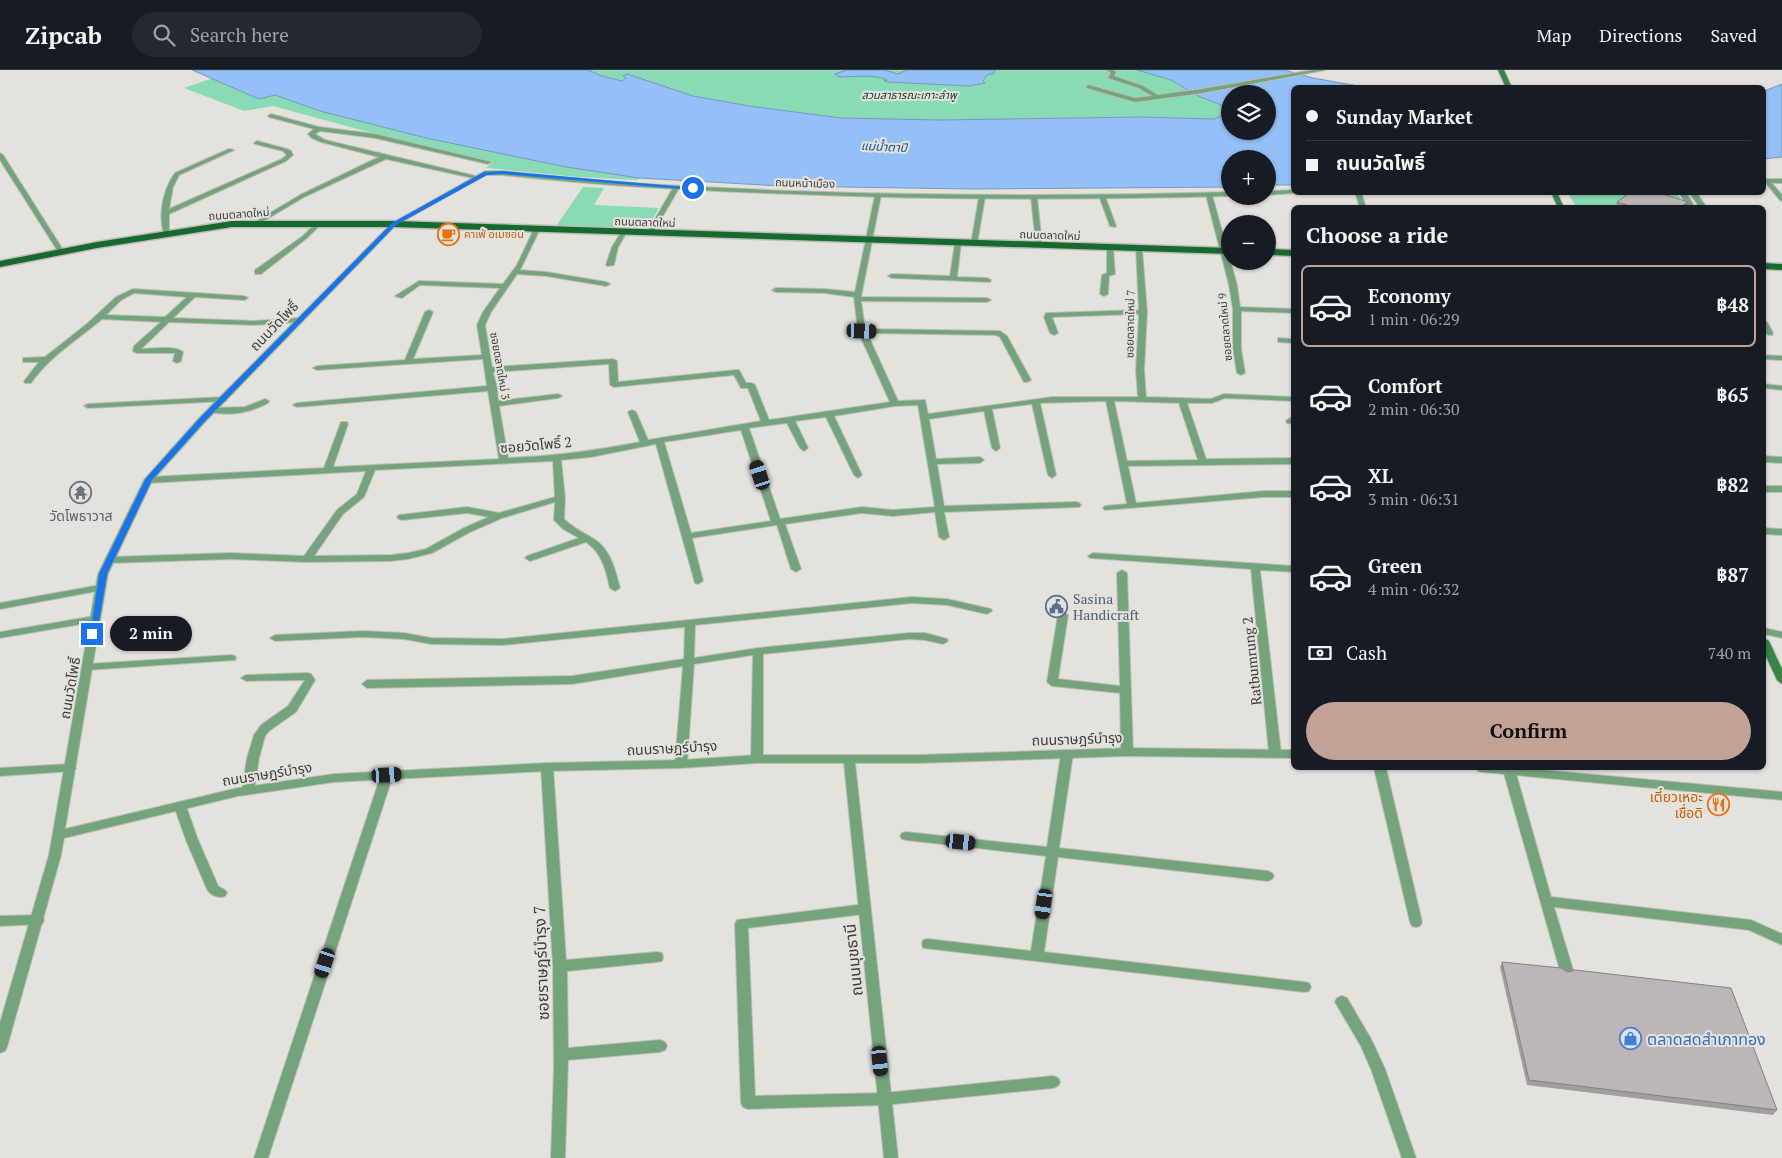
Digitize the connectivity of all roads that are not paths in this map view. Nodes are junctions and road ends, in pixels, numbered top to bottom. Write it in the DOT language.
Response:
graph roads {
  1 [pos="1110,70"];
  2 [pos="1322,70"];
  3 [pos="1501,70"];
  4 [pos="1508,85"];
  5 [pos="1089,88"];
  6 [pos="1157,97"];
  7 [pos="271,116"];
  8 [pos="319,129"];
  9 [pos="257,143"];
  10 [pos="231,150"];
  11 [pos="0,155"];
  12 [pos="385,157"];
  13 [pos="488,162"];
  14 [pos="477,178"];
  15 [pos="1766,181"];
  16 [pos="1782,181"];
  17 [pos="1766,182"];
  18 [pos="676,188"];
  19 [pos="1291,192"];
  20 [pos="1276,193"];
  21 [pos="1221,194"];
  22 [pos="878,195"];
  23 [pos="1209,195"];
  24 [pos="1102,196"];
  25 [pos="982,197"];
  26 [pos="1034,197"];
  27 [pos="1782,199"];
  28 [pos="166,213"];
  29 [pos="257,223"];
  30 [pos="320,223"];
  31 [pos="394,224"];
  32 [pos="1113,226"];
  33 [pos="536,229"];
  34 [pos="624,232"];
  35 [pos="1221,232"];
  36 [pos="166,233"];
  37 [pos="650,233"];
  38 [pos="870,240"];
  39 [pos="958,243"];
  40 [pos="974,244"];
  41 [pos="1039,246"];
  42 [pos="1110,248"];
  43 [pos="1139,248"];
  44 [pos="1221,251"];
  45 [pos="1276,252"];
  46 [pos="61,253"];
  47 [pos="1291,253"];
  48 [pos="0,264"];
  49 [pos="610,265"];
  50 [pos="1766,266"];
  51 [pos="1782,267"];
  52 [pos="1230,270"];
  53 [pos="0,272"];
  54 [pos="258,272"];
  55 [pos="514,272"];
  56 [pos="892,276"];
  57 [pos="953,278"];
  58 [pos="987,280"];
  59 [pos="606,284"];
  60 [pos="505,286"];
  61 [pos="776,290"];
  62 [pos="1104,294"];
  63 [pos="193,295"];
  64 [pos="399,296"];
  65 [pos="857,297"];
  66 [pos="244,298"];
  67 [pos="987,300"];
  68 [pos="1237,309"];
  69 [pos="1291,311"];
  70 [pos="429,312"];
  71 [pos="1143,312"];
  72 [pos="100,317"];
  73 [pos="167,320"];
  74 [pos="299,320"];
  75 [pos="1766,328"];
  76 [pos="862,331"];
  77 [pos="1054,332"];
  78 [pos="1769,333"];
  79 [pos="1281,340"];
  80 [pos="1291,341"];
  81 [pos="485,357"];
  82 [pos="1766,357"];
  83 [pos="1782,358"];
  84 [pos="26,360"];
  85 [pos="46,360"];
  86 [pos="177,361"];
  87 [pos="408,362"];
  88 [pos="317,368"];
  89 [pos="489,370"];
  90 [pos="1241,373"];
  91 [pos="1027,380"];
  92 [pos="28,382"];
  93 [pos="1766,386"];
  94 [pos="493,388"];
  95 [pos="1782,388"];
  96 [pos="558,396"];
  97 [pos="222,399"];
  98 [pos="1291,399"];
  99 [pos="1110,400"];
  100 [pos="1142,400"];
  101 [pos="265,401"];
  102 [pos="1182,401"];
  103 [pos="1036,402"];
  104 [pos="495,404"];
  105 [pos="895,404"];
  106 [pos="297,405"];
  107 [pos="88,406"];
  108 [pos="988,408"];
  109 [pos="212,410"];
  110 [pos="632,412"];
  111 [pos="829,414"];
  112 [pos="925,417"];
  113 [pos="790,420"];
  114 [pos="344,424"];
  115 [pos="766,424"];
  116 [pos="744,427"];
  117 [pos="659,441"];
  118 [pos="645,444"];
  119 [pos="804,448"];
  120 [pos="996,448"];
  121 [pos="557,458"];
  122 [pos="1766,459"];
  123 [pos="980,460"];
  124 [pos="1782,460"];
  125 [pos="1291,461"];
  126 [pos="504,462"];
  127 [pos="932,462"];
  128 [pos="1202,462"];
  129 [pos="1123,464"];
  130 [pos="371,468"];
  131 [pos="327,471"];
  132 [pos="858,475"];
  133 [pos="1052,475"];
  134 [pos="148,480"];
  135 [pos="1766,489"];
  136 [pos="1782,489"];
  137 [pos="1291,496"];
  138 [pos="560,498"];
  139 [pos="1076,505"];
  140 [pos="1132,506"];
  141 [pos="1108,508"];
  142 [pos="938,509"];
  143 [pos="499,516"];
  144 [pos="402,517"];
  145 [pos="778,522"];
  146 [pos="1766,531"];
  147 [pos="1782,532"];
  148 [pos="687,536"];
  149 [pos="944,537"];
  150 [pos="586,539"];
  151 [pos="1093,556"];
  152 [pos="530,558"];
  153 [pos="307,559"];
  154 [pos="110,560"];
  155 [pos="1255,566"];
  156 [pos="796,569"];
  157 [pos="1291,569"];
  158 [pos="1122,573"];
  159 [pos="698,581"];
  160 [pos="100,588"];
  161 [pos="615,588"];
  162 [pos="0,606"];
  163 [pos="987,611"];
  164 [pos="1063,615"];
  165 [pos="95,618"];
  166 [pos="690,623"];
  167 [pos="1766,631"];
  168 [pos="0,635"];
  169 [pos="1782,635"];
  170 [pos="275,638"];
  171 [pos="943,641"];
  172 [pos="1766,644"];
  173 [pos="758,651"];
  174 [pos="231,658"];
  175 [pos="690,660"];
  176 [pos="87,667"];
  177 [pos="246,678"];
  178 [pos="1782,680"];
  179 [pos="366,684"];
  180 [pos="1125,690"];
  181 [pos="1127,752"];
  182 [pos="1275,753"];
  183 [pos="1067,754"];
  184 [pos="1291,754"];
  185 [pos="849,758"];
  186 [pos="757,759"];
  187 [pos="680,764"];
  188 [pos="547,767"];
  189 [pos="70,768"];
  190 [pos="1380,770"];
  191 [pos="1509,770"];
  192 [pos="0,772"];
  193 [pos="387,775"];
  194 [pos="248,791"];
  195 [pos="1782,796"];
  196 [pos="180,806"];
  197 [pos="59,835"];
  198 [pos="906,836"];
  199 [pos="1052,852"];
  200 [pos="1268,876"];
  201 [pos="221,892"];
  202 [pos="1547,901"];
  203 [pos="865,909"];
  204 [pos="38,920"];
  205 [pos="0,921"];
  206 [pos="1416,922"];
  207 [pos="1782,940"];
  208 [pos="928,944"];
  209 [pos="1037,956"];
  210 [pos="657,957"];
  211 [pos="560,966"];
  212 [pos="1566,970"];
  213 [pos="1304,988"];
  214 [pos="1342,1002"];
  215 [pos="1,1038"];
  216 [pos="660,1046"];
  217 [pos="561,1054"];
  218 [pos="1053,1082"];
  219 [pos="884,1099"];
  220 [pos="261,1158"];
  221 [pos="558,1158"];
  222 [pos="891,1158"];
  223 [pos="1409,1158"];
  1 -- 6 [label="street"];
  2 -- 6 [label="street"];
  3 -- 4 [label="main road"];
  5 -- 6 [label="street"];
  7 -- 8 [label="street"];
  8 -- 12 [label="street"];
  8 -- 13 [label="street"];
  9 -- 28 [label="street"];
  10 -- 28 [label="street"];
  11 -- 46 [label="street"];
  12 -- 14 [label="street"];
  12 -- 29 [label="street"];
  14 -- 18 [label="street, ถนนหน้าเมือง"];
  14 -- 31 [label="street, ถนนหน้าเมือง"];
  15 -- 16 [label="street"];
  17 -- 27 [label="street"];
  18 -- 22 [label="street, ถนนหน้าเมือง"];
  18 -- 37 [label="street"];
  19 -- 20 [label="street"];
  21 -- 23 [label="street, ถนนหน้าเมือง"];
  22 -- 25 [label="street, ถนนหน้าเมือง"];
  22 -- 38 [label="street"];
  23 -- 24 [label="street, ถนนหน้าเมือง"];
  23 -- 35 [label="street, ซอยตลาดใหม่ 9"];
  24 -- 26 [label="street, ถนนหน้าเมือง"];
  24 -- 32 [label="street"];
  25 -- 26 [label="street, ถนนหน้าเมือง"];
  25 -- 40 [label="street"];
  26 -- 41 [label="street"];
  28 -- 36 [label="street"];
  29 -- 30 [label="main road, ถนนตลาดใหม่"];
  29 -- 36 [label="main road, ถนนตลาดใหม่"];
  30 -- 31 [label="main road, ถนนตลาดใหม่"];
  30 -- 54 [label="street"];
  31 -- 33 [label="main road, ถนนตลาดใหม่"];
  31 -- 74 [label="street, ถนนวัดโพธิ์"];
  33 -- 34 [label="main road, ถนนตลาดใหม่"];
  33 -- 55 [label="street, ซอยตลาดใหม่ 3"];
  34 -- 37 [label="main road, ถนนตลาดใหม่"];
  34 -- 49 [label="street"];
  36 -- 46 [label="main road, ถนนตลาดใหม่"];
  37 -- 38 [label="main road, ถนนตลาดใหม่"];
  38 -- 39 [label="main road, ถนนตลาดใหม่"];
  38 -- 65 [label="street"];
  39 -- 40 [label="main road, ถนนตลาดใหม่"];
  39 -- 57 [label="street"];
  40 -- 41 [label="main road, ถนนตลาดใหม่"];
  41 -- 42 [label="main road, ถนนตลาดใหม่"];
  42 -- 43 [label="main road, ถนนตลาดใหม่"];
  42 -- 62 [label="street"];
  43 -- 44 [label="main road, ถนนตลาดใหม่"];
  43 -- 71 [label="street, ซอยตลาดใหม่ 7"];
  45 -- 47 [label="main road"];
  46 -- 48 [label="main road"];
  46 -- 53 [label="main road"];
  50 -- 51 [label="main road"];
  52 -- 68 [label="street, ซอยตลาดใหม่ 9"];
  55 -- 59 [label="street"];
  55 -- 60 [label="street, ซอยตลาดใหม่ 3"];
  56 -- 57 [label="street"];
  57 -- 58 [label="street"];
  60 -- 64 [label="street"];
  60 -- 81 [label="street, ซอยตลาดใหม่ 3"];
  61 -- 65 [label="street"];
  63 -- 66 [label="street"];
  63 -- 72 [label="street"];
  63 -- 73 [label="street"];
  65 -- 67 [label="street"];
  65 -- 76 [label="street"];
  68 -- 69 [label="street"];
  68 -- 90 [label="street, ซอยตลาดใหม่ 9"];
  70 -- 87 [label="street"];
  71 -- 77 [label="street"];
  71 -- 100 [label="street, ซอยตลาดใหม่ 7"];
  72 -- 73 [label="street"];
  72 -- 85 [label="street"];
  73 -- 74 [label="street"];
  73 -- 86 [label="street"];
  74 -- 97 [label="street, ถนนวัดโพธิ์"];
  75 -- 78 [label="street"];
  76 -- 91 [label="street"];
  76 -- 105 [label="street"];
  79 -- 80 [label="street"];
  81 -- 87 [label="street"];
  81 -- 89 [label="street, ซอยตลาดใหม่ 3"];
  82 -- 83 [label="street"];
  84 -- 85 [label="street"];
  85 -- 92 [label="street"];
  87 -- 88 [label="street"];
  89 -- 94 [label="street, ซอยตลาดใหม่ 3"];
  89 -- 115 [label="street"];
  93 -- 95 [label="street"];
  94 -- 104 [label="street, ซอยตลาดใหม่ 3"];
  94 -- 106 [label="street"];
  96 -- 104 [label="street"];
  97 -- 107 [label="street"];
  97 -- 109 [label="street, ถนนวัดโพธิ์"];
  98 -- 102 [label="street"];
  99 -- 100 [label="street"];
  99 -- 103 [label="street"];
  99 -- 129 [label="street"];
  100 -- 102 [label="street"];
  101 -- 109 [label="street"];
  102 -- 128 [label="street"];
  103 -- 108 [label="street"];
  103 -- 133 [label="street"];
  104 -- 126 [label="street, ซอยตลาดใหม่ 3"];
  105 -- 111 [label="street, ซอยวัดโพธิ์ 2"];
  105 -- 112 [label="street, ซอยวัดโพธิ์ 2"];
  108 -- 112 [label="street"];
  108 -- 120 [label="street"];
  109 -- 134 [label="street, ถนนวัดโพธิ์"];
  110 -- 118 [label="street"];
  111 -- 113 [label="street, ซอยวัดโพธิ์ 2"];
  111 -- 132 [label="street"];
  112 -- 127 [label="street"];
  113 -- 115 [label="street, ซอยวัดโพธิ์ 2"];
  113 -- 119 [label="street"];
  114 -- 131 [label="street"];
  115 -- 116 [label="street, ซอยวัดโพธิ์ 2"];
  116 -- 117 [label="street, ซอยวัดโพธิ์ 2"];
  116 -- 145 [label="street"];
  117 -- 118 [label="street, ซอยวัดโพธิ์ 2"];
  117 -- 148 [label="street"];
  118 -- 121 [label="street, ซอยวัดโพธิ์ 2"];
  121 -- 126 [label="street, ซอยวัดโพธิ์ 2"];
  121 -- 138 [label="street"];
  122 -- 124 [label="street"];
  123 -- 127 [label="street"];
  125 -- 128 [label="street"];
  126 -- 130 [label="street, ซอยวัดโพธิ์ 2"];
  127 -- 142 [label="street"];
  128 -- 129 [label="street"];
  129 -- 140 [label="street"];
  130 -- 131 [label="street, ซอยวัดโพธิ์ 2"];
  130 -- 153 [label="street"];
  131 -- 134 [label="street, ซอยวัดโพธิ์ 2"];
  134 -- 154 [label="street, ถนนวัดโพธิ์"];
  135 -- 136 [label="street"];
  137 -- 140 [label="street"];
  138 -- 143 [label="street"];
  138 -- 150 [label="street"];
  139 -- 142 [label="street"];
  140 -- 141 [label="street"];
  142 -- 145 [label="street"];
  142 -- 149 [label="street"];
  143 -- 144 [label="street"];
  143 -- 153 [label="street"];
  145 -- 148 [label="street"];
  145 -- 156 [label="street"];
  146 -- 147 [label="street"];
  148 -- 159 [label="street"];
  150 -- 152 [label="street"];
  150 -- 161 [label="street"];
  151 -- 155 [label="street"];
  153 -- 154 [label="street"];
  154 -- 160 [label="street, ถนนวัดโพธิ์"];
  155 -- 157 [label="street"];
  155 -- 182 [label="street, Ratbumrung 2"];
  158 -- 180 [label="street"];
  160 -- 162 [label="street"];
  160 -- 165 [label="street, ถนนวัดโพธิ์"];
  163 -- 166 [label="street"];
  164 -- 180 [label="street"];
  165 -- 168 [label="street"];
  165 -- 176 [label="street, ถนนวัดโพธิ์"];
  166 -- 170 [label="street"];
  166 -- 175 [label="street"];
  167 -- 169 [label="street"];
  171 -- 173 [label="street"];
  172 -- 178 [label="main road"];
  173 -- 175 [label="street"];
  173 -- 186 [label="street"];
  174 -- 176 [label="street"];
  175 -- 179 [label="street"];
  175 -- 187 [label="street"];
  176 -- 189 [label="street, ถนนวัดโพธิ์"];
  177 -- 194 [label="street"];
  180 -- 181 [label="street"];
  181 -- 182 [label="street, ถนนราษฎร์บำรุง"];
  181 -- 183 [label="street, ถนนราษฎร์บำรุง"];
  182 -- 184 [label="street, ถนนราษฎร์บำรุง"];
  183 -- 185 [label="street, ถนนราษฎร์บำรุง"];
  183 -- 199 [label="street"];
  185 -- 186 [label="street, ถนนราษฎร์บำรุง"];
  185 -- 203 [label="street, ถนนมุขธานี"];
  186 -- 187 [label="street, ถนนราษฎร์บำรุง"];
  187 -- 188 [label="street, ถนนราษฎร์บำรุง"];
  188 -- 193 [label="street, ถนนราษฎร์บำรุง"];
  188 -- 211 [label="street, ซอยราษฎร์บำรุง 7"];
  189 -- 192 [label="street"];
  189 -- 197 [label="street, ถนนวัดโพธิ์"];
  190 -- 206 [label="street"];
  191 -- 195 [label="street"];
  191 -- 202 [label="street"];
  193 -- 194 [label="street, ถนนราษฎร์บำรุง"];
  193 -- 220 [label="street"];
  194 -- 196 [label="street, ถนนราษฎร์บำรุง"];
  196 -- 197 [label="street, ถนนราษฎร์บำรุง"];
  196 -- 201 [label="street"];
  197 -- 204 [label="street, ถนนวัดโพธิ์"];
  198 -- 199 [label="street"];
  199 -- 200 [label="street"];
  199 -- 209 [label="street"];
  202 -- 207 [label="street"];
  202 -- 212 [label="street"];
  203 -- 219 [label="street, ถนนมุขธานี"];
  203 -- 219 [label="street"];
  204 -- 205 [label="street"];
  204 -- 215 [label="street, ถนนวัดโพธิ์"];
  208 -- 209 [label="street"];
  209 -- 213 [label="street"];
  210 -- 211 [label="street"];
  211 -- 217 [label="street, ซอยราษฎร์บำรุง 7"];
  214 -- 223 [label="street"];
  216 -- 217 [label="street"];
  217 -- 221 [label="street, ซอยราษฎร์บำรุง 7"];
  218 -- 219 [label="street"];
  219 -- 222 [label="street, ถนนมุขธานี"];
}
